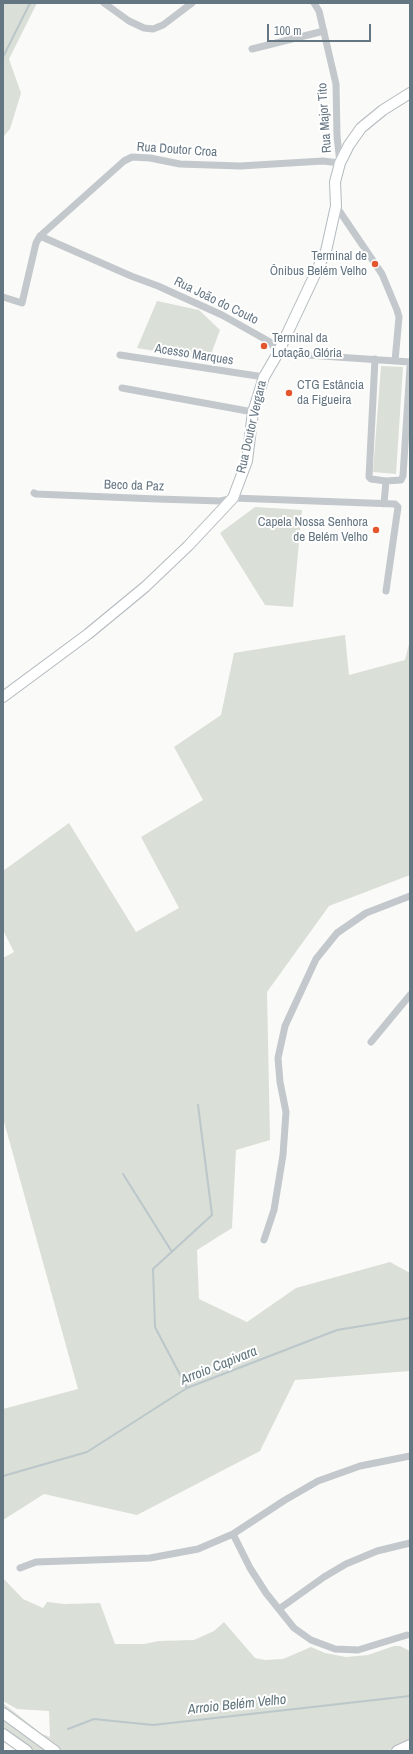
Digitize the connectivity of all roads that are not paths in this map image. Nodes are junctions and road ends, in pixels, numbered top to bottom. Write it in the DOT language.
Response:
graph roads {
  1 [pos="104,3"];
  2 [pos="192,3"];
  3 [pos="314,3"];
  4 [pos="324,31"];
  5 [pos="252,49"];
  6 [pos="410,93"];
  7 [pos="340,162"];
  8 [pos="336,206"];
  9 [pos="40,236"];
  10 [pos="3,297"];
  11 [pos="278,353"];
  12 [pos="120,355"];
  13 [pos="375,359"];
  14 [pos="395,361"];
  15 [pos="410,362"];
  16 [pos="410,367"];
  17 [pos="264,377"];
  18 [pos="122,388"];
  19 [pos="253,412"];
  20 [pos="386,481"];
  21 [pos="34,492"];
  22 [pos="233,498"];
  23 [pos="384,504"];
  24 [pos="386,591"];
  25 [pos="3,697"];
  26 [pos="410,896"];
  27 [pos="410,995"];
  28 [pos="371,1042"];
  29 [pos="264,1240"];
  30 [pos="410,1456"];
  31 [pos="233,1534"];
  32 [pos="409,1545"];
  33 [pos="20,1568"];
  34 [pos="279,1609"];
  35 [pos="407,1635"];
  36 [pos="3,1712"];
  37 [pos="3,1734"];
  38 [pos="410,1745"];
  39 [pos="27,1751"];
  40 [pos="55,1751"];
  41 [pos="397,1751"];
  1 -- 2 [label="street"];
  3 -- 4 [label="street, Rua Major Tito"];
  4 -- 5 [label="street"];
  4 -- 7 [label="street, Rua Major Tito"];
  6 -- 7 [label="main road, Rua Doutor Vergara"];
  7 -- 8 [label="main road, Rua Doutor Vergara"];
  7 -- 9 [label="street, Rua Doutor Croa"];
  8 -- 11 [label="main road, Rua Doutor Vergara"];
  8 -- 14 [label="street"];
  9 -- 10 [label="street, Rua Doutor Croa"];
  9 -- 11 [label="street, Rua João do Couto"];
  11 -- 13 [label="street"];
  11 -- 17 [label="main road, Rua Doutor Vergara"];
  12 -- 17 [label="street, Acesso Marques"];
  13 -- 14 [label="street"];
  13 -- 20 [label="street"];
  14 -- 15 [label="street"];
  16 -- 20 [label="street"];
  17 -- 19 [label="main road, Rua Doutor Vergara"];
  18 -- 19 [label="street"];
  19 -- 22 [label="main road, Rua Doutor Vergara"];
  20 -- 23 [label="street"];
  21 -- 22 [label="street, Beco da Paz"];
  22 -- 23 [label="street, Beco da Paz"];
  22 -- 25 [label="main road, Rua Doutor Vergara"];
  23 -- 24 [label="street"];
  26 -- 29 [label="street"];
  27 -- 28 [label="street"];
  30 -- 31 [label="street"];
  31 -- 33 [label="street"];
  31 -- 34 [label="street"];
  32 -- 34 [label="street"];
  34 -- 35 [label="street"];
  36 -- 40 [label="main road"];
  37 -- 39 [label="main road"];
  38 -- 41 [label="main road"];
}
